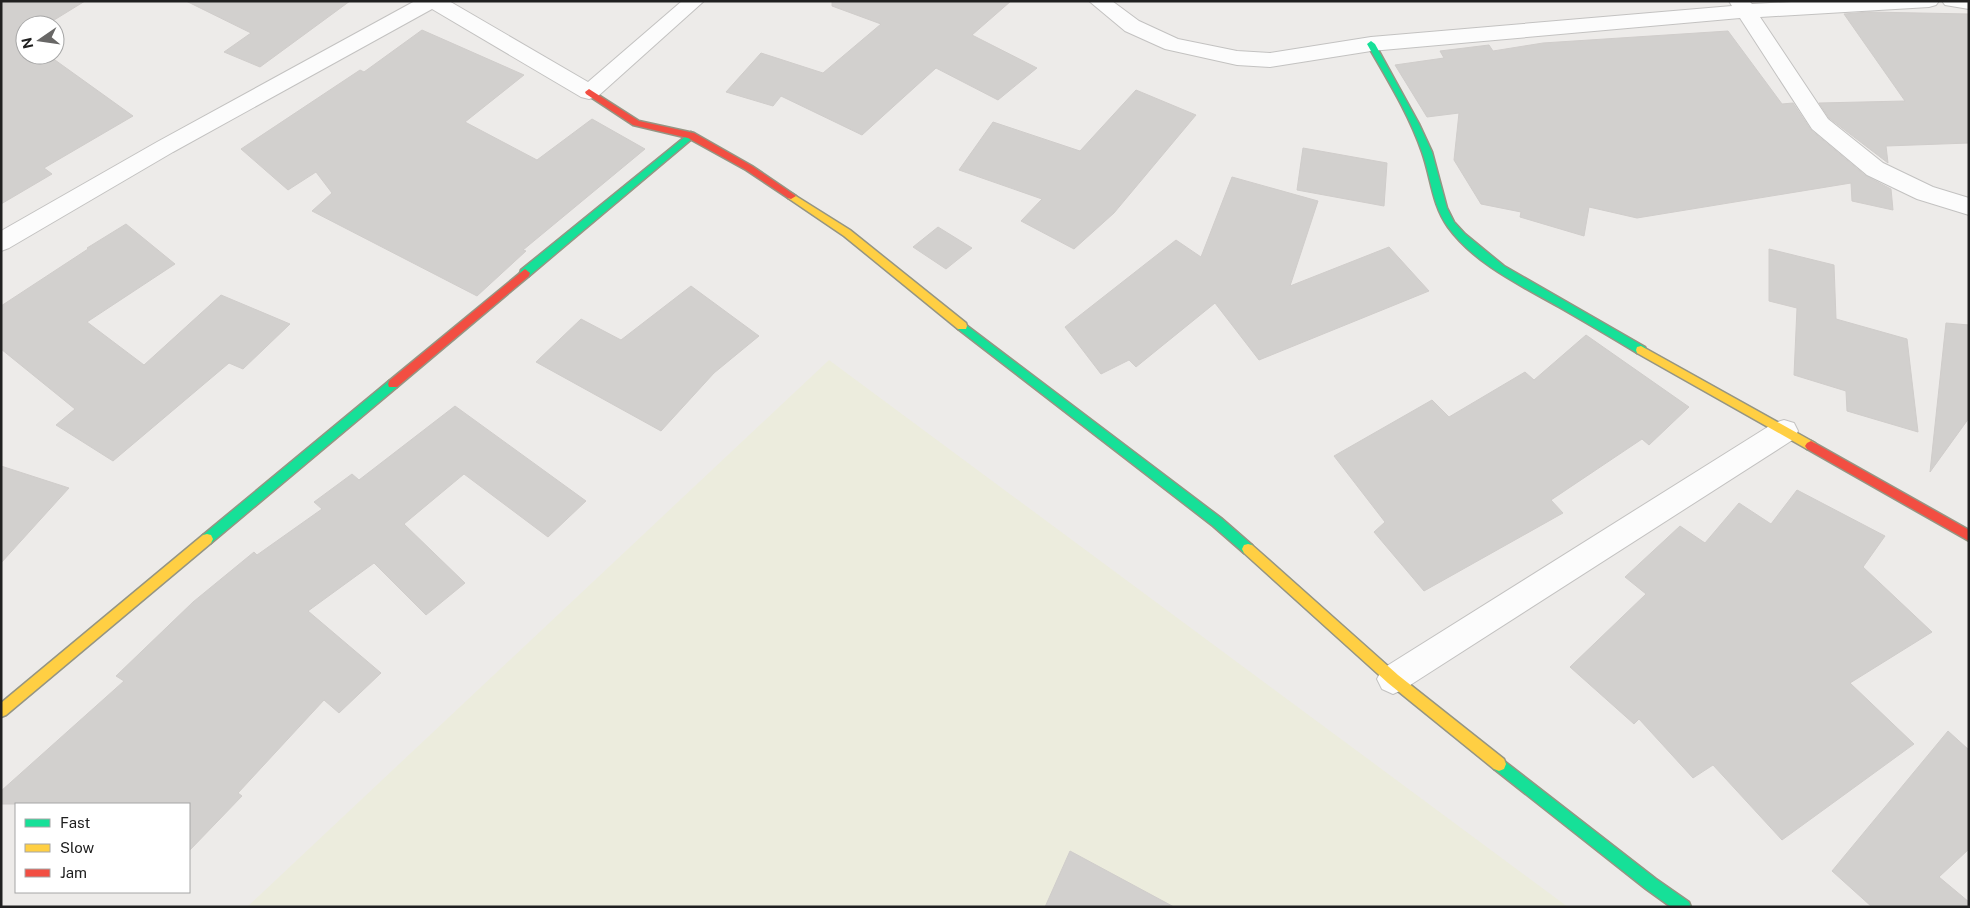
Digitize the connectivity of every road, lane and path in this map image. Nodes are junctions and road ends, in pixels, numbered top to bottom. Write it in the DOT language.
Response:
graph roads {
  1 [pos="432,1"];
  2 [pos="694,1"];
  3 [pos="1099,1"];
  4 [pos="1929,1"];
  5 [pos="1952,1"];
  6 [pos="1969,2"];
  7 [pos="1742,6"];
  8 [pos="1371,44"];
  9 [pos="588,92"];
  10 [pos="691,135"];
  11 [pos="1969,207"];
  12 [pos="1,242"];
  13 [pos="1784,431"];
  14 [pos="1969,536"];
  15 [pos="1393,680"];
  16 [pos="1,711"];
  17 [pos="1684,907"];
  1 -- 9 [label="street"];
  1 -- 12 [label="street"];
  2 -- 9 [label="street"];
  3 -- 8 [label="street"];
  4 -- 7 [label="street"];
  5 -- 6 [label="street"];
  7 -- 8 [label="street"];
  7 -- 11 [label="street"];
  8 -- 13 [label="street"];
  9 -- 10 [label="street"];
  10 -- 15 [label="street"];
  10 -- 16 [label="street"];
  13 -- 14 [label="street"];
  13 -- 15 [label="street"];
  15 -- 17 [label="street"];
}
